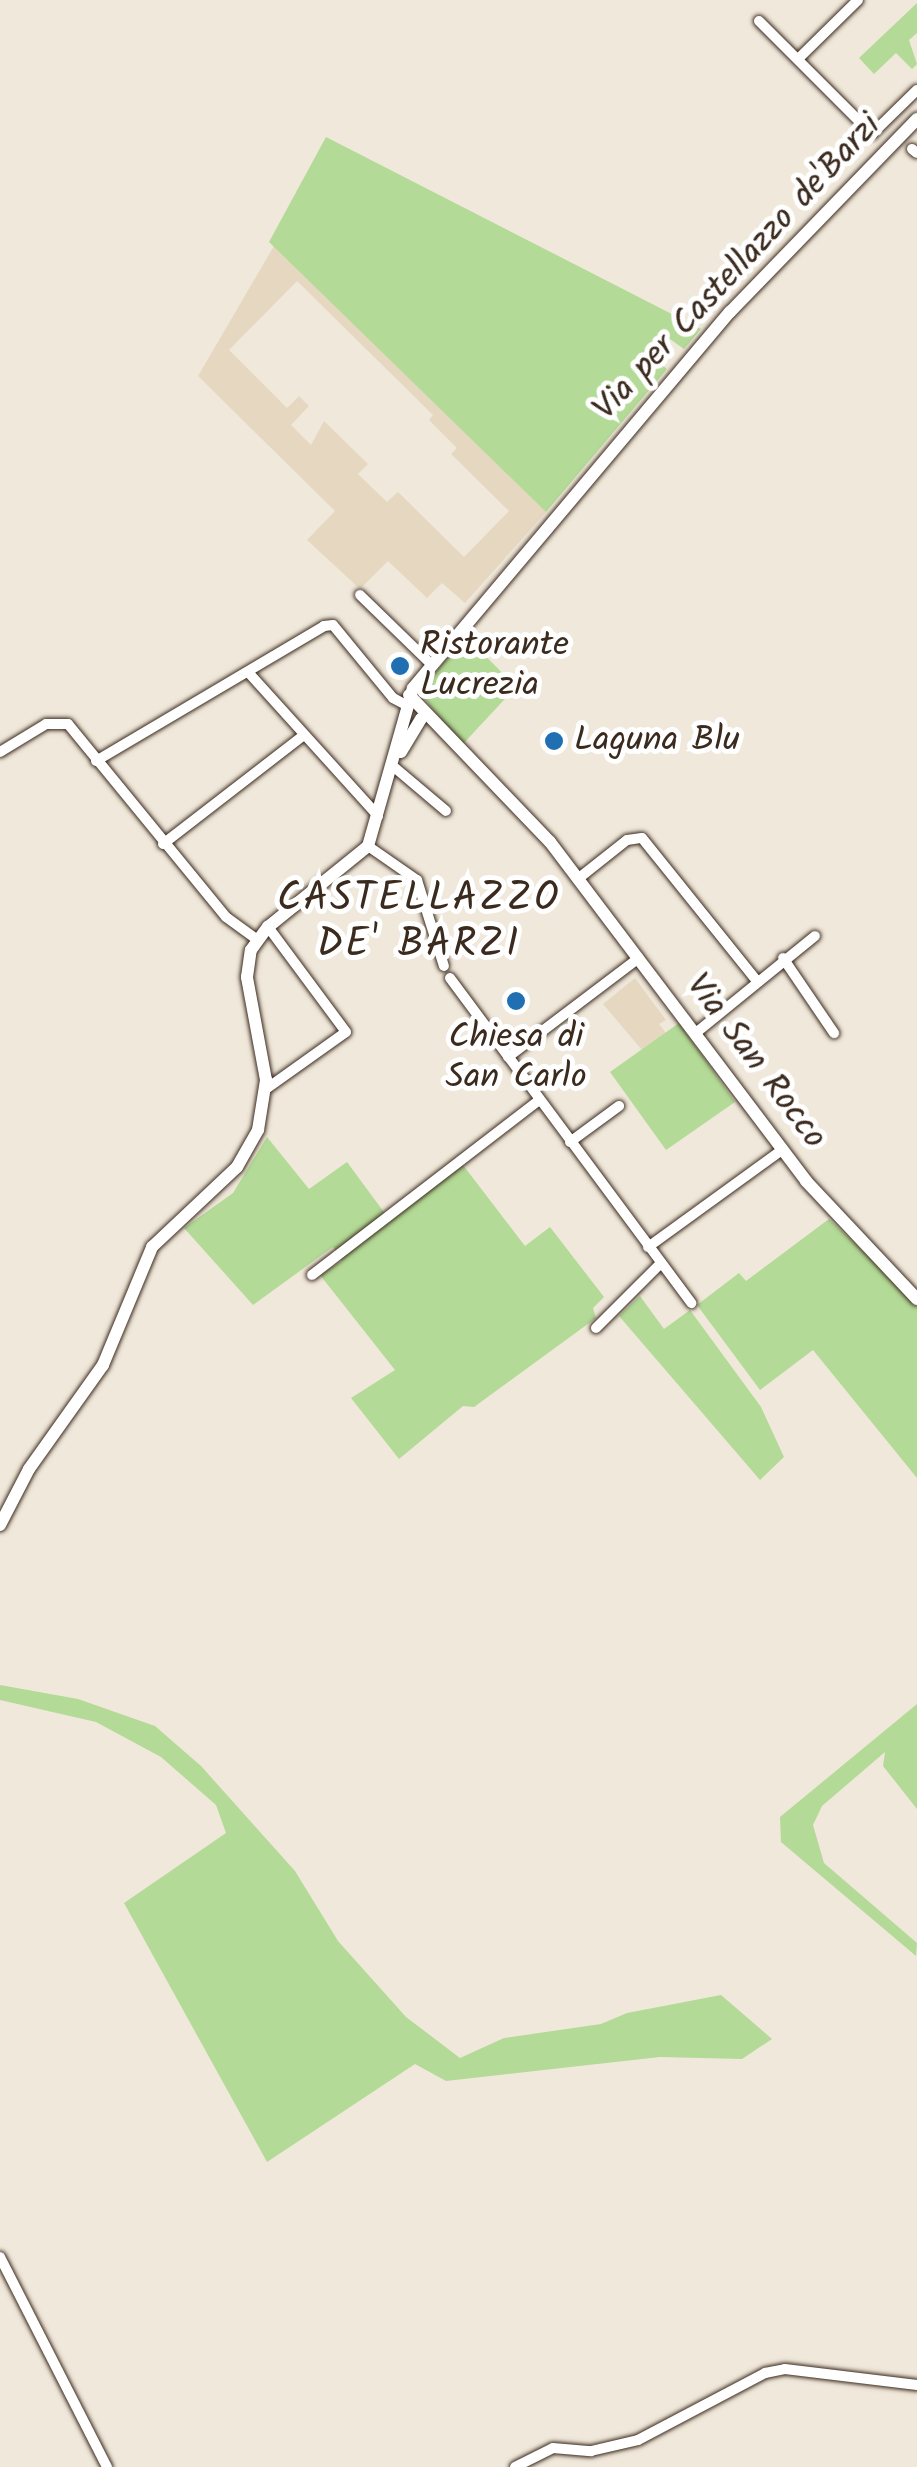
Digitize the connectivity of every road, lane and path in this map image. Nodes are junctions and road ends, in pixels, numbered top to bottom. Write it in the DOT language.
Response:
graph roads {
  1 [pos="858,0"];
  2 [pos="758,21"];
  3 [pos="798,58"];
  4 [pos="917,90"];
  5 [pos="917,119"];
  6 [pos="360,595"];
  7 [pos="431,664"];
  8 [pos="248,672"];
  9 [pos="406,706"];
  10 [pos="429,721"];
  11 [pos="304,735"];
  12 [pos="0,752"];
  13 [pos="96,761"];
  14 [pos="394,768"];
  15 [pos="446,811"];
  16 [pos="378,816"];
  17 [pos="164,844"];
  18 [pos="368,846"];
  19 [pos="578,878"];
  20 [pos="268,926"];
  21 [pos="814,936"];
  22 [pos="256,940"];
  23 [pos="639,958"];
  24 [pos="783,958"];
  25 [pos="444,966"];
  26 [pos="450,978"];
  27 [pos="756,980"];
  28 [pos="697,1032"];
  29 [pos="834,1033"];
  30 [pos="508,1057"];
  31 [pos="266,1089"];
  32 [pos="539,1100"];
  33 [pos="620,1106"];
  34 [pos="570,1142"];
  35 [pos="782,1150"];
  36 [pos="648,1246"];
  37 [pos="661,1263"];
  38 [pos="312,1276"];
  39 [pos="917,1299"];
  40 [pos="691,1303"];
  41 [pos="596,1328"];
  42 [pos="0,1525"];
  43 [pos="0,2256"];
  44 [pos="917,2385"];
  45 [pos="107,2467"];
  46 [pos="515,2467"];
  1 -- 3 [label="street"];
  2 -- 3 [label="street"];
  3 -- 4 [label="street"];
  5 -- 7 [label="street, Via per Castellazzo de'Barzi"];
  6 -- 7 [label="street"];
  7 -- 9 [label="street, Via per Castellazzo de'Barzi"];
  8 -- 9 [label="street"];
  8 -- 11 [label="street"];
  8 -- 13 [label="street"];
  9 -- 10 [label="street, Via San Rocco"];
  9 -- 14 [label="street"];
  10 -- 14 [label="street"];
  10 -- 19 [label="street, Via San Rocco"];
  11 -- 16 [label="street"];
  11 -- 17 [label="street"];
  12 -- 13 [label="street"];
  13 -- 17 [label="street"];
  14 -- 15 [label="street"];
  14 -- 16 [label="street"];
  16 -- 18 [label="street"];
  17 -- 22 [label="street"];
  18 -- 20 [label="street"];
  18 -- 25 [label="street"];
  19 -- 23 [label="street, Via San Rocco"];
  19 -- 27 [label="street"];
  20 -- 22 [label="street"];
  20 -- 31 [label="street"];
  21 -- 24 [label="street"];
  22 -- 31 [label="street"];
  23 -- 28 [label="street, Via San Rocco"];
  23 -- 30 [label="street"];
  24 -- 27 [label="street"];
  24 -- 29 [label="street"];
  26 -- 30 [label="street"];
  27 -- 28 [label="street"];
  28 -- 35 [label="street, Via San Rocco"];
  30 -- 32 [label="street"];
  31 -- 42 [label="street"];
  32 -- 34 [label="street"];
  32 -- 38 [label="street"];
  33 -- 34 [label="street"];
  34 -- 36 [label="street"];
  35 -- 36 [label="street"];
  35 -- 39 [label="street, Via San Rocco"];
  36 -- 37 [label="street"];
  37 -- 40 [label="street"];
  37 -- 41 [label="street"];
  43 -- 45 [label="street"];
  44 -- 46 [label="street"];
}
